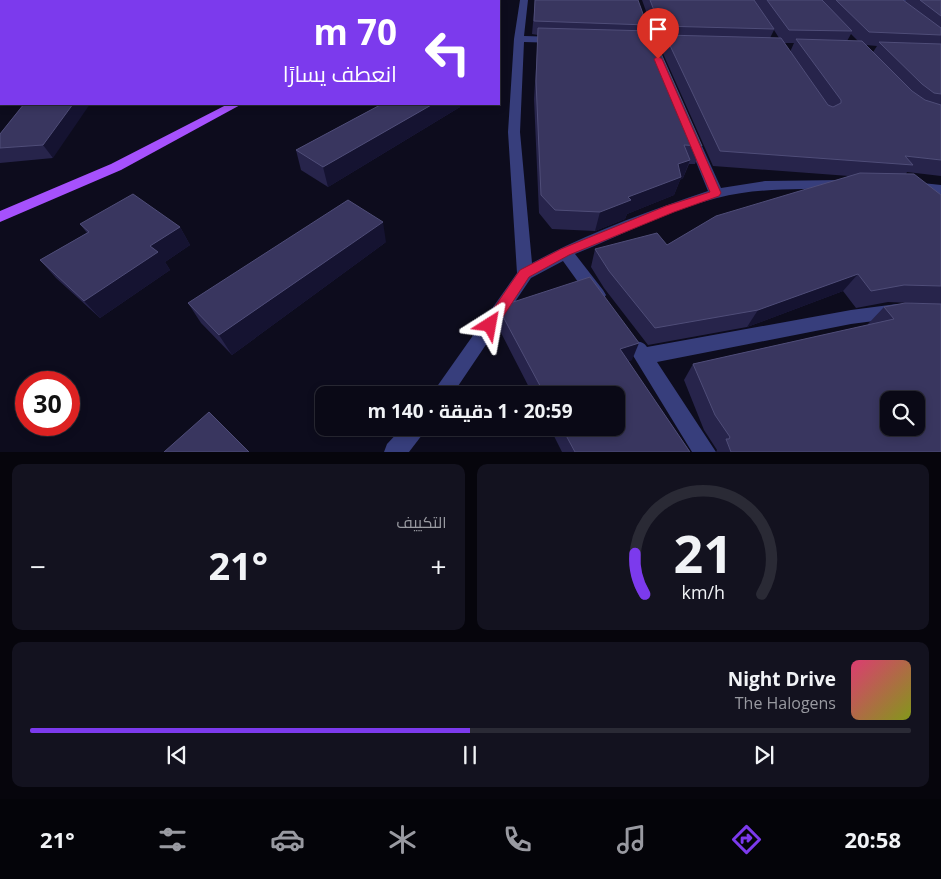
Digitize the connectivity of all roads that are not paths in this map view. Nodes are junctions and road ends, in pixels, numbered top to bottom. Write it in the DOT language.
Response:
graph roads {
  1 [pos="524,0"];
  2 [pos="877,0"];
  3 [pos="888,0"];
  4 [pos="941,2"];
  5 [pos="903,12"];
  6 [pos="519,39"];
  7 [pos="566,40"];
  8 [pos="622,41"];
  9 [pos="690,44"];
  10 [pos="234,105"];
  11 [pos="685,122"];
  12 [pos="858,184"];
  13 [pos="941,190"];
  14 [pos="716,193"];
  15 [pos="927,204"];
  16 [pos="0,217"];
  17 [pos="565,252"];
  18 [pos="525,274"];
  19 [pos="607,308"];
  20 [pos="914,311"];
  21 [pos="625,332"];
  22 [pos="643,356"];
  23 [pos="447,386"];
  24 [pos="408,436"];
  25 [pos="395,452"];
  26 [pos="705,452"];
  1 -- 6 [label="street"];
  2 -- 3 [label="street"];
  3 -- 4 [label="street"];
  3 -- 5 [label="street"];
  6 -- 7 [label="street"];
  6 -- 18 [label="street"];
  8 -- 9 [label="street"];
  10 -- 16 [label="main road"];
  11 -- 14 [label="street"];
  12 -- 14 [label="street"];
  13 -- 15 [label="street"];
  14 -- 17 [label="street"];
  17 -- 18 [label="street"];
  17 -- 19 [label="street"];
  18 -- 23 [label="street"];
  20 -- 22 [label="street"];
  21 -- 22 [label="street"];
  22 -- 26 [label="street"];
  24 -- 25 [label="street"];
}
